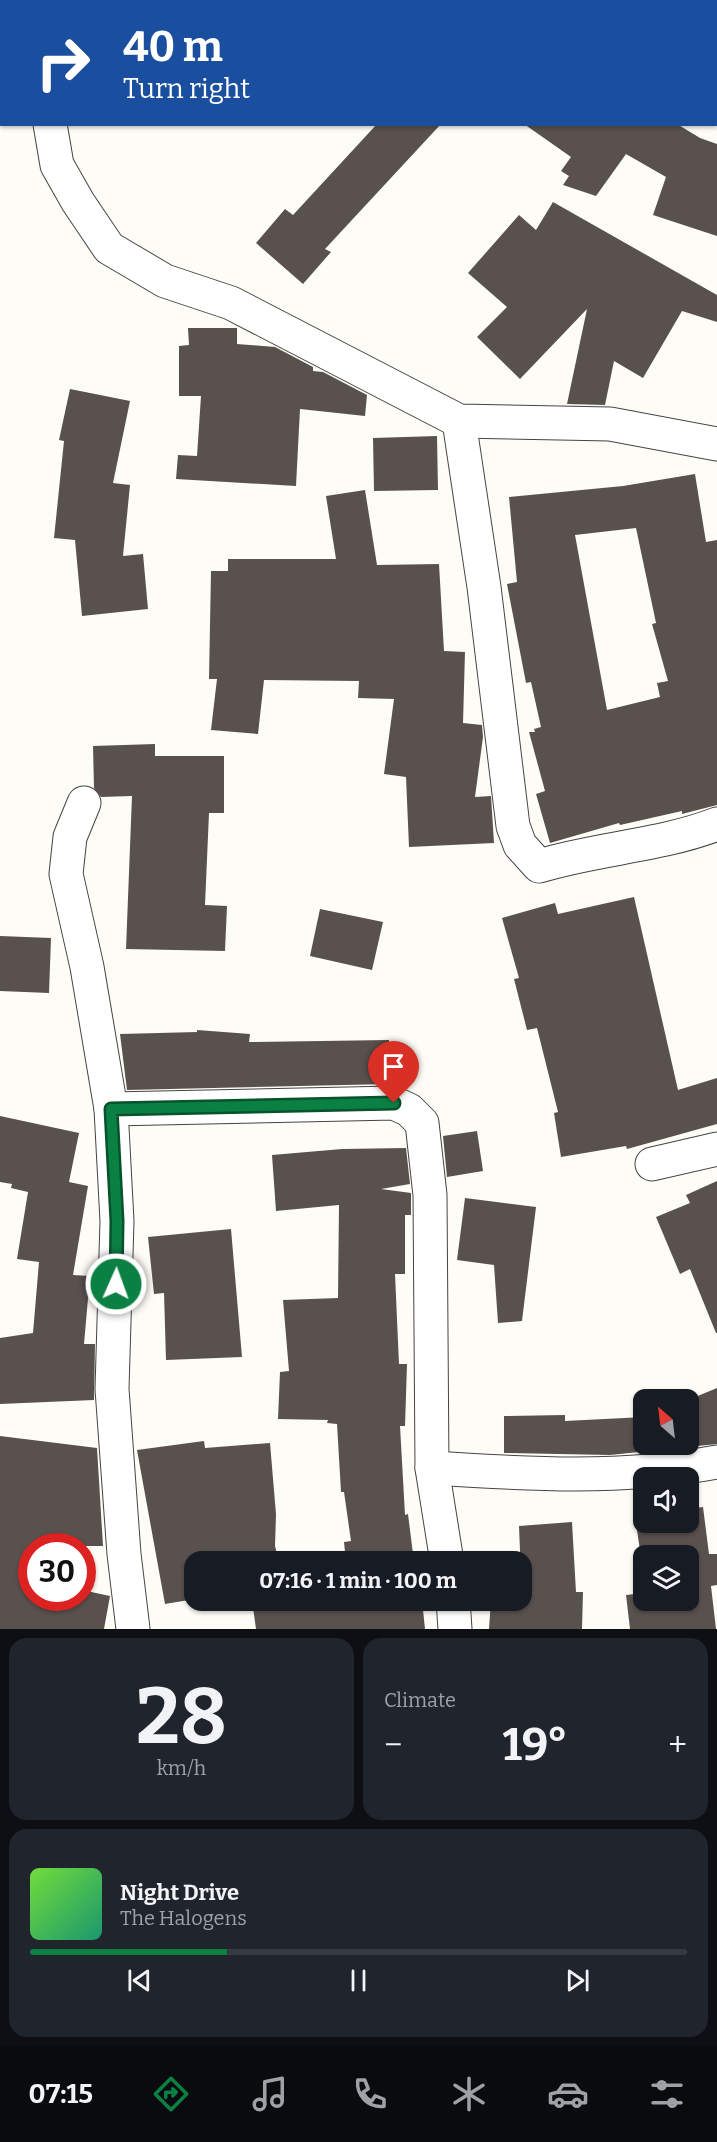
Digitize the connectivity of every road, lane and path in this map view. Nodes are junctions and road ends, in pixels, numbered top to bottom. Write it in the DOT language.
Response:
graph roads {
  1 [pos="50,126"];
  2 [pos="459,421"];
  3 [pos="717,444"];
  4 [pos="84,803"];
  5 [pos="717,824"];
  6 [pos="111,1109"];
  7 [pos="717,1149"];
  8 [pos="652,1164"];
  9 [pos="717,1462"];
  10 [pos="432,1468"];
  11 [pos="445,1551"];
  12 [pos="454,1611"];
  13 [pos="133,1629"];
  14 [pos="455,1629"];
  1 -- 2 [label="street"];
  2 -- 3 [label="street"];
  2 -- 5 [label="street"];
  4 -- 6 [label="street"];
  6 -- 10 [label="street"];
  6 -- 13 [label="street"];
  7 -- 8 [label="street"];
  9 -- 10 [label="street"];
  10 -- 11 [label="street"];
  12 -- 14 [label="street"];
}
